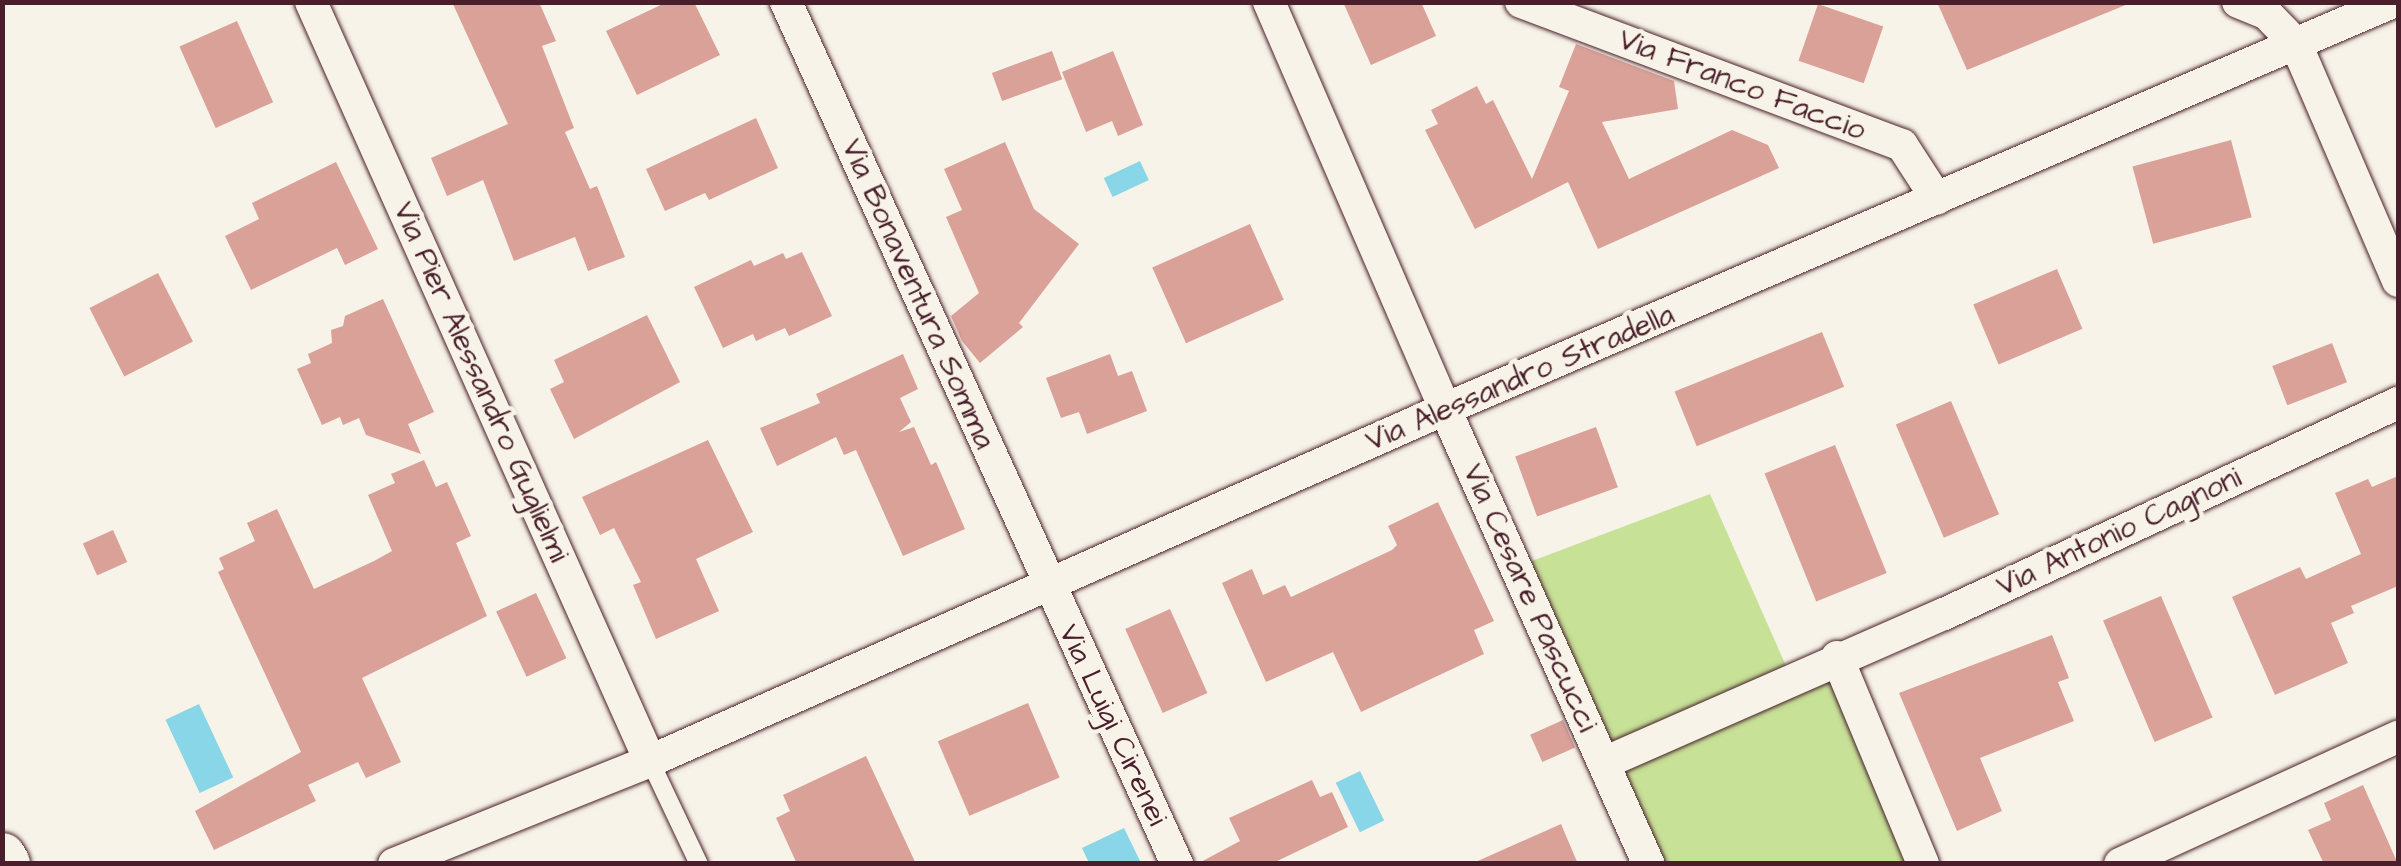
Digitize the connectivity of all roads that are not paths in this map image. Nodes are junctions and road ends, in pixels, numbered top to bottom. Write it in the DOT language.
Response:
graph roads {
  1 [pos="311,2"];
  2 [pos="786,2"];
  3 [pos="1269,2"];
  4 [pos="1522,2"];
  5 [pos="2238,2"];
  6 [pos="2393,2"];
  7 [pos="2296,44"];
  8 [pos="1937,200"];
  9 [pos="2398,281"];
  10 [pos="2398,403"];
  11 [pos="1444,410"];
  12 [pos="1049,586"];
  13 [pos="1838,656"];
  14 [pos="2398,737"];
  15 [pos="650,761"];
  16 [pos="1604,763"];
  17 [pos="394,864"];
  18 [pos="699,864"];
  19 [pos="1177,864"];
  20 [pos="1649,864"];
  21 [pos="1923,864"];
  22 [pos="2120,864"];
  1 -- 15 [label="street, Via Pier Alessandro Guglielmi"];
  2 -- 12 [label="street, Via Bonaventura Somma"];
  3 -- 11 [label="street, Via Cesare Pascucci"];
  4 -- 8 [label="street, Via Franco Faccio"];
  5 -- 7 [label="street"];
  6 -- 7 [label="street, Via Alessandro Stradella"];
  7 -- 8 [label="street, Via Alessandro Stradella"];
  7 -- 9 [label="street"];
  8 -- 11 [label="street, Via Alessandro Stradella"];
  10 -- 13 [label="street, Via Antonio Cagnoni"];
  11 -- 12 [label="street, Via Alessandro Stradella"];
  11 -- 16 [label="street, Via Cesare Pascucci"];
  12 -- 15 [label="street, Via Alessandro Stradella"];
  12 -- 19 [label="street, Via Luigi Cirenei"];
  13 -- 16 [label="street, Via Antonio Cagnoni"];
  13 -- 21 [label="street"];
  14 -- 22 [label="street"];
  15 -- 17 [label="street, Via Alessandro Stradella"];
  15 -- 18 [label="lane"];
  16 -- 20 [label="street, Via Cesare Pascucci"];
}
